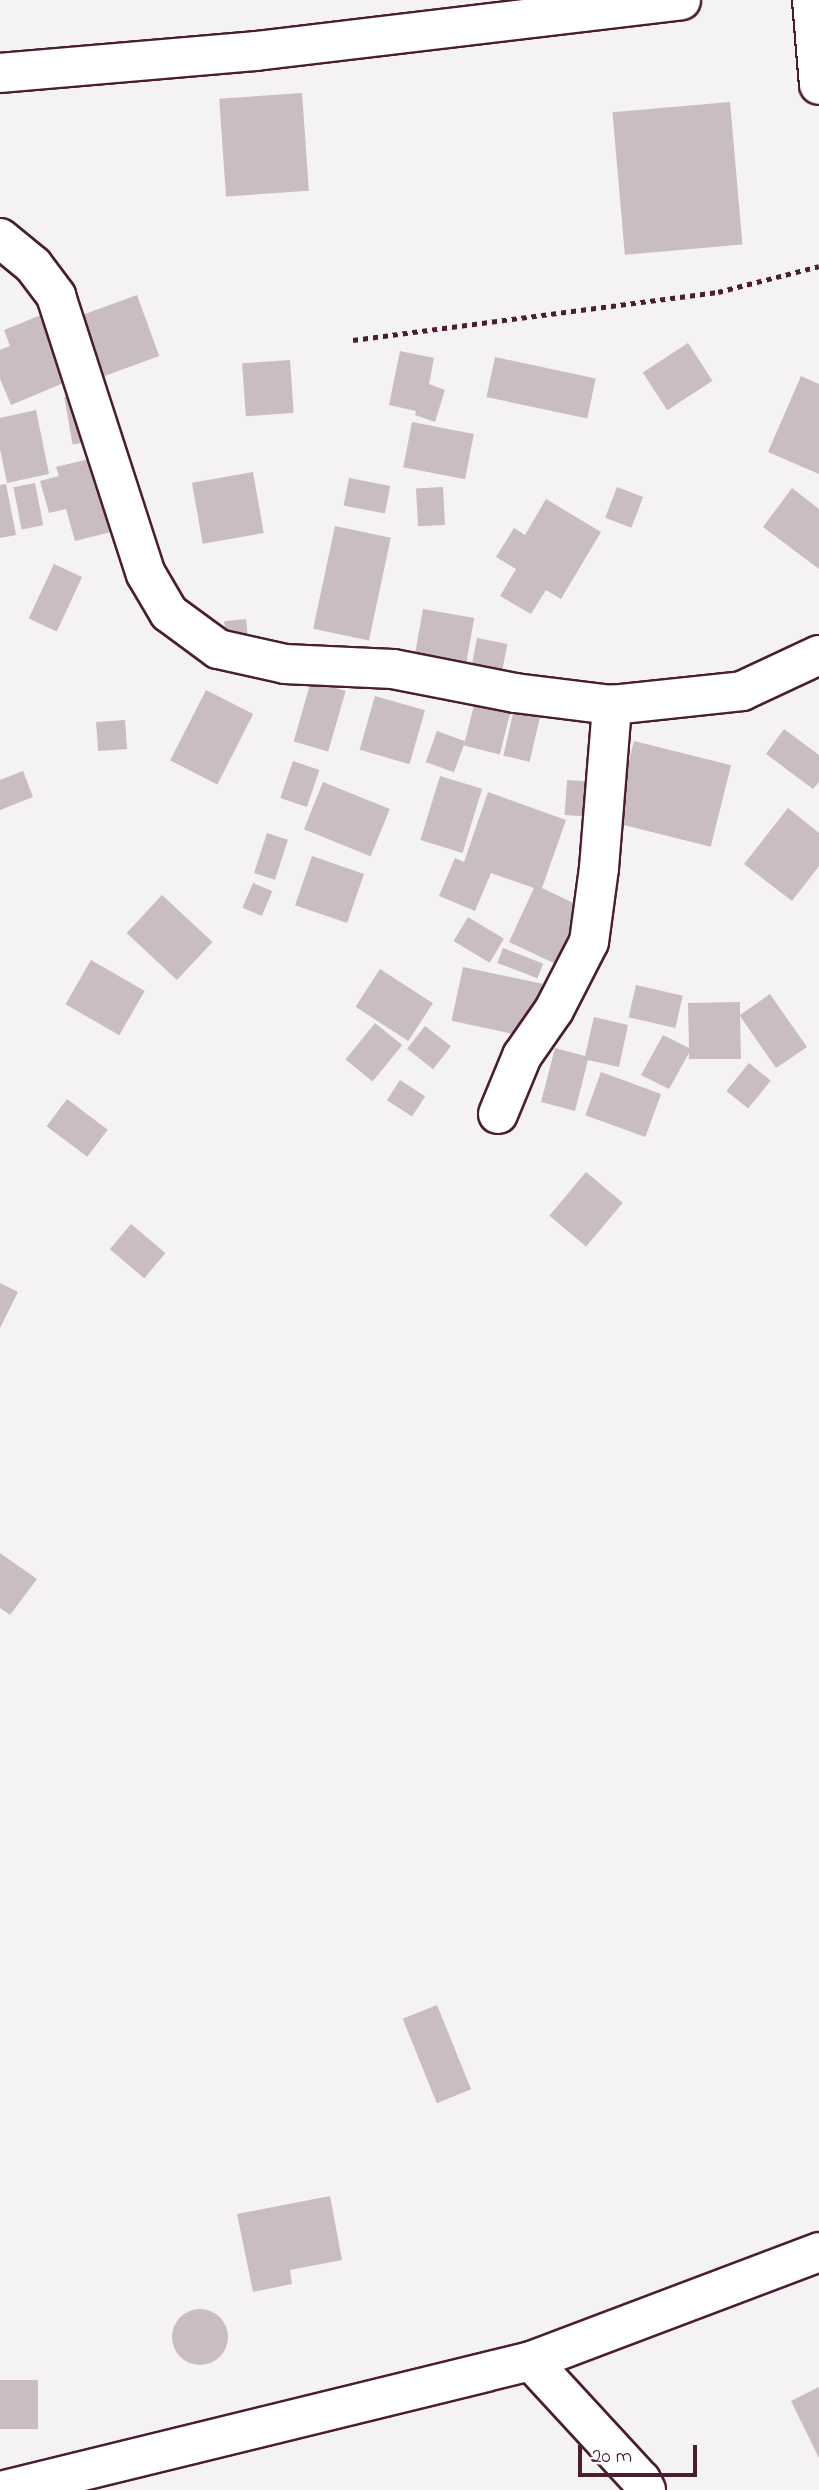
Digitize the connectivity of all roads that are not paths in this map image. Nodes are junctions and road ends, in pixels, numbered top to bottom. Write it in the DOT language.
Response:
graph roads {
  1 [pos="681,0"];
  2 [pos="812,0"];
  3 [pos="0,73"];
  4 [pos="819,85"];
  5 [pos="0,238"];
  6 [pos="819,655"];
  7 [pos="612,705"];
  8 [pos="498,1114"];
  9 [pos="819,2252"];
  10 [pos="531,2361"];
  11 [pos="8,2485"];
  12 [pos="646,2490"];
  1 -- 3 [label="street"];
  2 -- 4 [label="street"];
  5 -- 7 [label="street"];
  6 -- 7 [label="street"];
  7 -- 8 [label="street"];
  9 -- 10 [label="street"];
  10 -- 11 [label="street"];
  10 -- 12 [label="street"];
}
